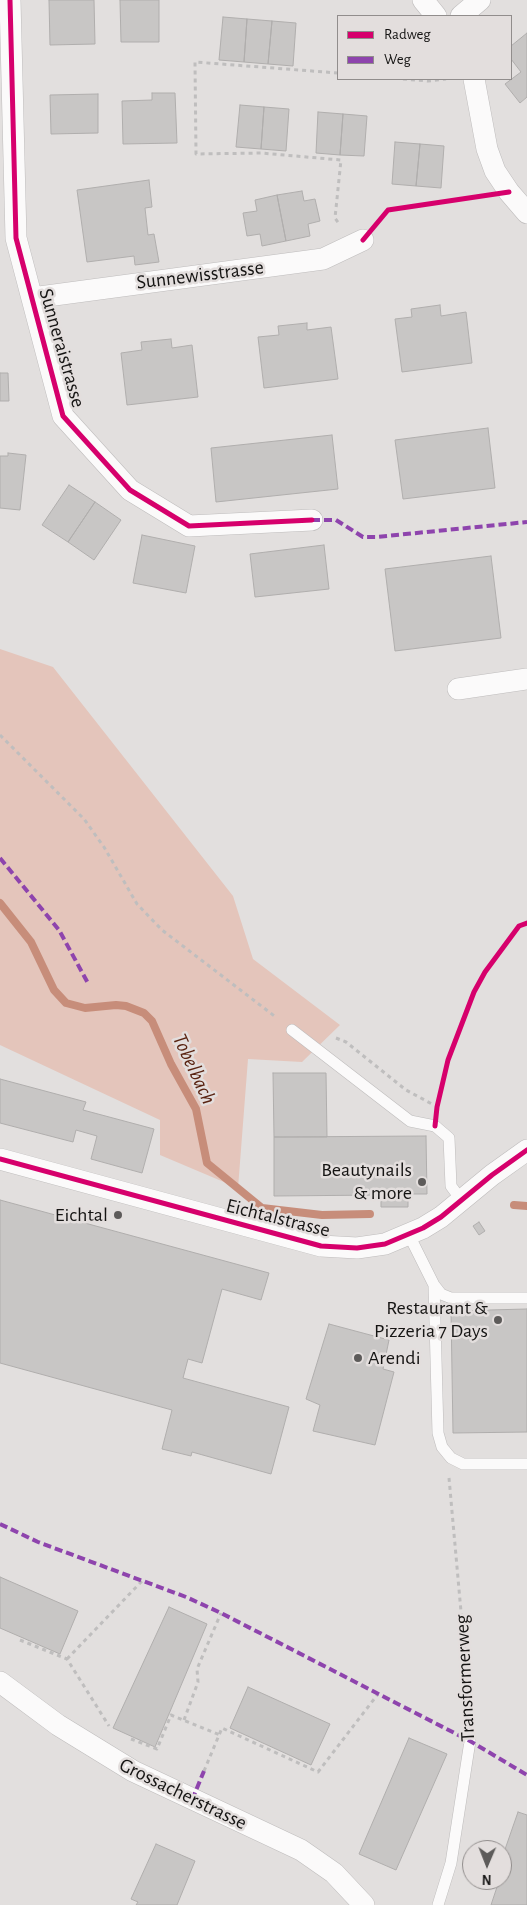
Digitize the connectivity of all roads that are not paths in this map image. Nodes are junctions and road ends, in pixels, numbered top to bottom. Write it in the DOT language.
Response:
graph roads {
  1 [pos="10,0"];
  2 [pos="422,0"];
  3 [pos="480,0"];
  4 [pos="435,15"];
  5 [pos="463,15"];
  6 [pos="474,80"];
  7 [pos="527,213"];
  8 [pos="363,240"];
  9 [pos="32,298"];
  10 [pos="312,520"];
  11 [pos="527,679"];
  12 [pos="458,690"];
  13 [pos="292,1030"];
  14 [pos="527,1150"];
  15 [pos="0,1159"];
  16 [pos="462,1201"];
  17 [pos="409,1235"];
  18 [pos="434,1285"];
  19 [pos="527,1298"];
  20 [pos="527,1464"];
  21 [pos="0,1682"];
  22 [pos="470,1742"];
  23 [pos="364,1905"];
  24 [pos="438,1905"];
  1 -- 9 [label="street, Sunneraistrasse"];
  2 -- 4 [label="street"];
  3 -- 5 [label="street"];
  6 -- 7 [label="street"];
  8 -- 9 [label="street, Sunnewisstrasse"];
  9 -- 10 [label="street, Sunneraistrasse"];
  11 -- 12 [label="street"];
  13 -- 16 [label="lane"];
  14 -- 16 [label="street, Eichtalstrasse"];
  15 -- 17 [label="street, Eichtalstrasse"];
  16 -- 17 [label="street, Eichtalstrasse"];
  17 -- 18 [label="lane"];
  18 -- 19 [label="lane"];
  18 -- 20 [label="lane"];
  21 -- 23 [label="street, Grossacherstrasse"];
  22 -- 24 [label="lane, Transformerweg"];
}
